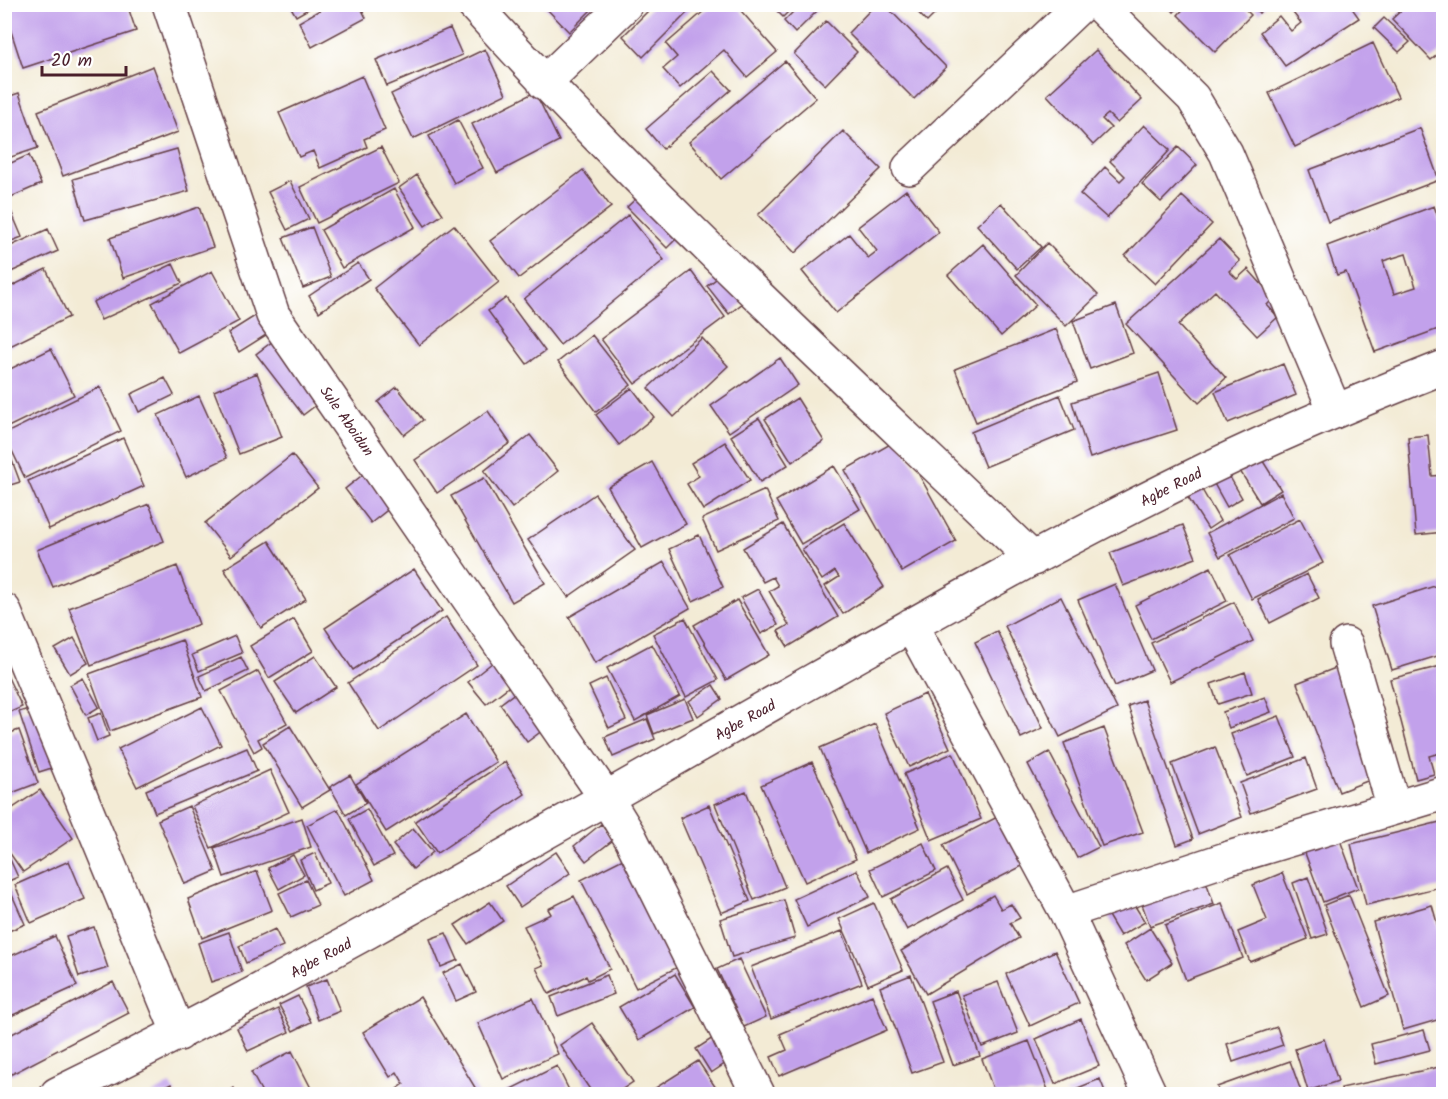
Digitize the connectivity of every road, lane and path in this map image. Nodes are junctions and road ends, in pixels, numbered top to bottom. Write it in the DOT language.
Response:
graph roads {
  1 [pos="169,4"];
  2 [pos="473,4"];
  3 [pos="626,4"];
  4 [pos="1082,4"];
  5 [pos="1098,4"];
  6 [pos="544,83"];
  7 [pos="909,168"];
  8 [pos="1443,367"];
  9 [pos="1335,411"];
  10 [pos="1033,558"];
  11 [pos="4,610"];
  12 [pos="911,626"];
  13 [pos="1346,644"];
  14 [pos="1443,793"];
  15 [pos="606,798"];
  16 [pos="1394,808"];
  17 [pos="1066,912"];
  18 [pos="179,1034"];
  19 [pos="57,1095"];
  20 [pos="758,1095"];
  21 [pos="1150,1095"];
  1 -- 15 [label="street, Sule Aboidun"];
  2 -- 6 [label="street"];
  3 -- 6 [label="street"];
  4 -- 7 [label="street"];
  5 -- 9 [label="street"];
  6 -- 10 [label="street"];
  8 -- 9 [label="street, Agbe Road"];
  9 -- 10 [label="street, Agbe Road"];
  10 -- 12 [label="street, Agbe Road"];
  11 -- 18 [label="street"];
  12 -- 15 [label="street, Agbe Road"];
  12 -- 17 [label="street"];
  13 -- 16 [label="street"];
  14 -- 16 [label="street"];
  15 -- 18 [label="street, Agbe Road"];
  15 -- 20 [label="street, Sule Aboidun"];
  16 -- 17 [label="street"];
  17 -- 21 [label="street"];
  18 -- 19 [label="street, Agbe Road"];
}
